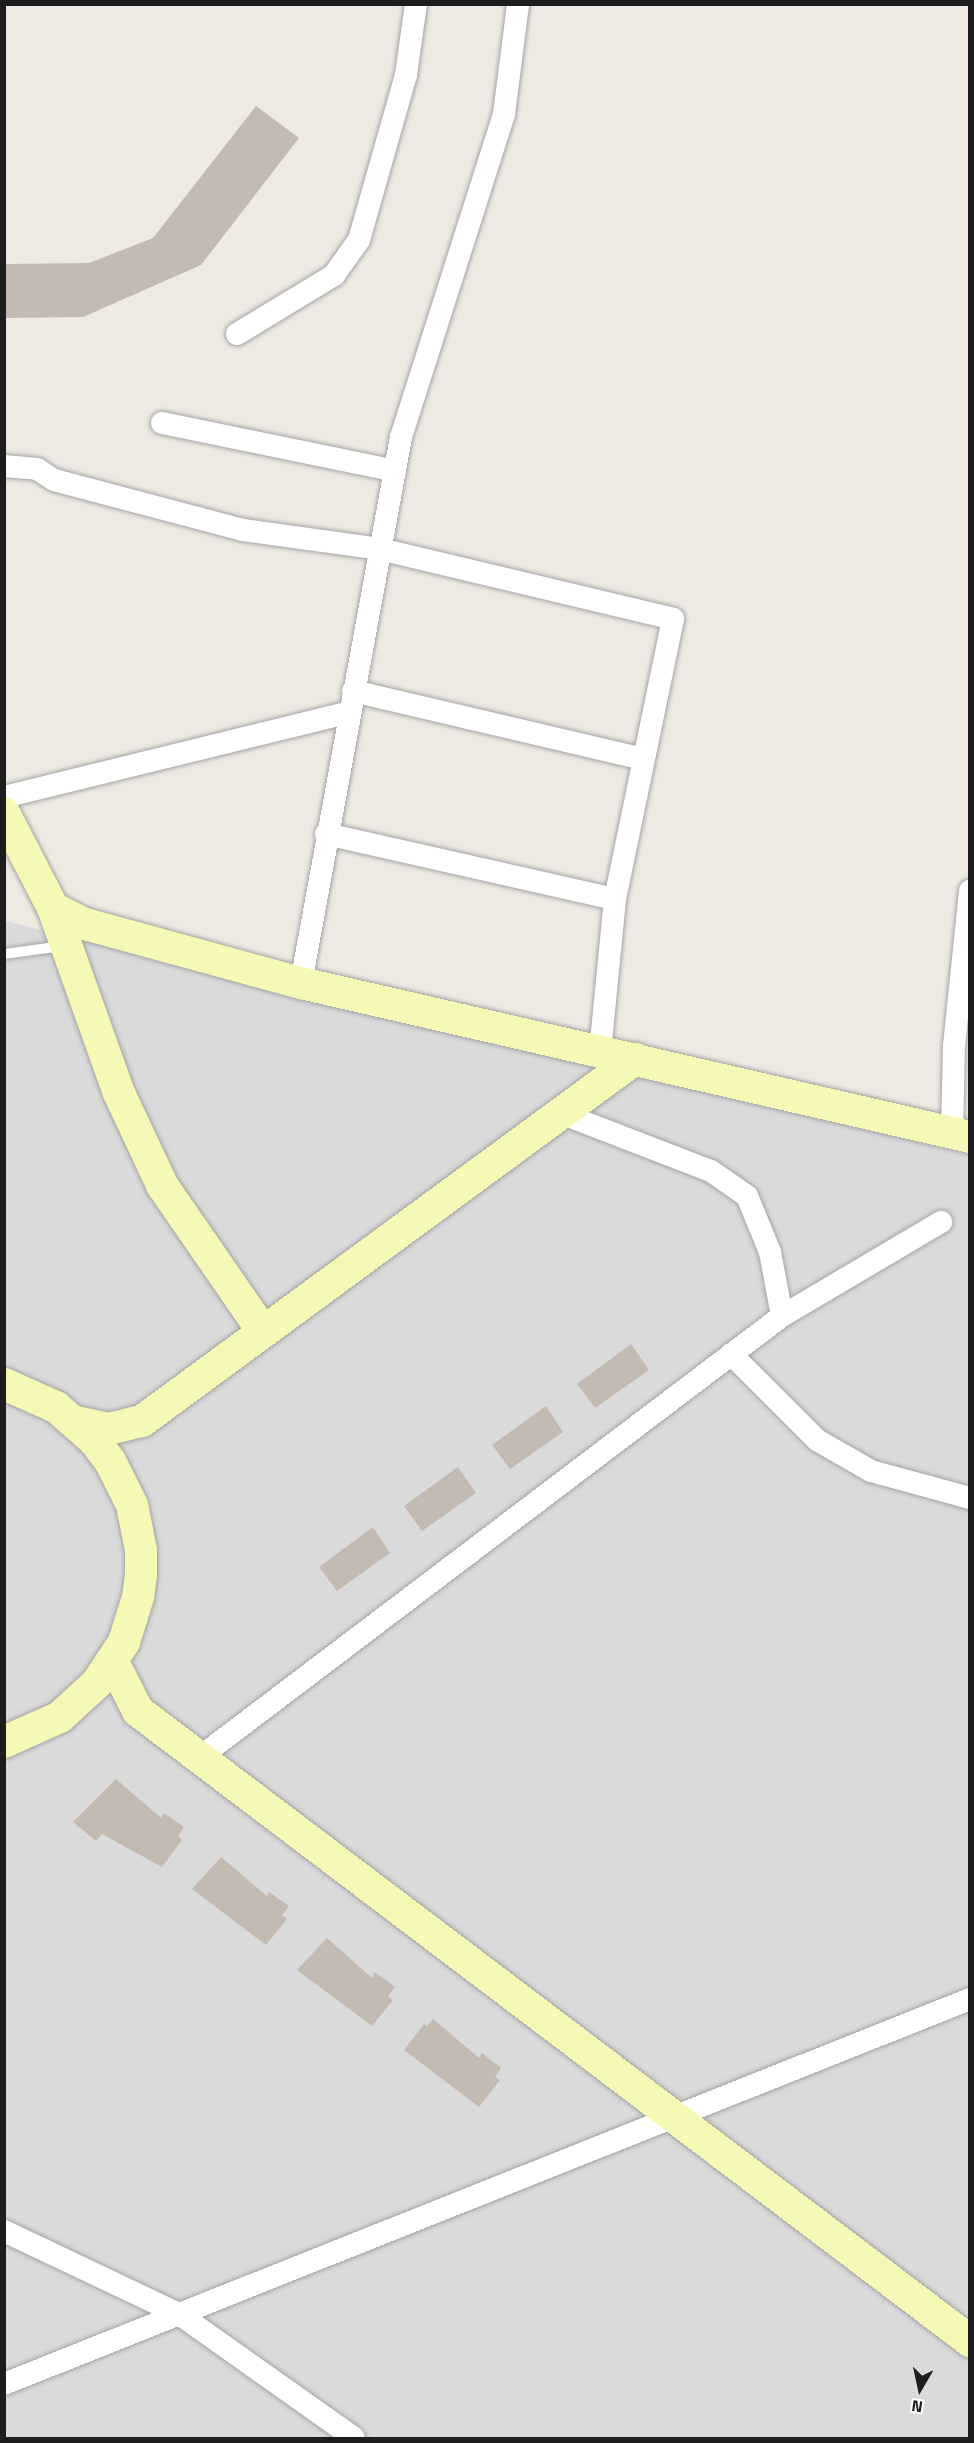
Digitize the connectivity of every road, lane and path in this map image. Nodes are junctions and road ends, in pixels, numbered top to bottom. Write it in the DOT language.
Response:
graph roads {
  1 [pos="416,4"];
  2 [pos="518,4"];
  3 [pos="237,334"];
  4 [pos="162,423"];
  5 [pos="4,466"];
  6 [pos="395,471"];
  7 [pos="380,549"];
  8 [pos="351,701"];
  9 [pos="643,759"];
  10 [pos="4,797"];
  11 [pos="4,813"];
  12 [pos="326,834"];
  13 [pos="969,891"];
  14 [pos="615,899"];
  15 [pos="53,908"];
  16 [pos="67,946"];
  17 [pos="4,954"];
  18 [pos="301,983"];
  19 [pos="600,1051"];
  20 [pos="635,1059"];
  21 [pos="563,1114"];
  22 [pos="960,1135"];
  23 [pos="941,1222"];
  24 [pos="782,1316"];
  25 [pos="262,1330"];
  26 [pos="731,1354"];
  27 [pos="4,1384"];
  28 [pos="142,1421"];
  29 [pos="76,1422"];
  30 [pos="123,1482"];
  31 [pos="969,1498"];
  32 [pos="113,1662"];
  33 [pos="79,1701"];
  34 [pos="138,1711"];
  35 [pos="4,1742"];
  36 [pos="200,1757"];
  37 [pos="969,2000"];
  38 [pos="672,2115"];
  39 [pos="4,2231"];
  40 [pos="179,2314"];
  41 [pos="969,2341"];
  42 [pos="4,2384"];
  43 [pos="354,2439"];
  1 -- 3 [label="street"];
  2 -- 6 [label="street"];
  4 -- 6 [label="street"];
  5 -- 7 [label="street"];
  6 -- 7 [label="street"];
  7 -- 8 [label="street"];
  7 -- 9 [label="street"];
  8 -- 9 [label="street"];
  8 -- 10 [label="street"];
  8 -- 12 [label="street"];
  9 -- 14 [label="street"];
  11 -- 15 [label="street"];
  12 -- 14 [label="street"];
  12 -- 18 [label="street"];
  13 -- 22 [label="street"];
  14 -- 19 [label="street"];
  15 -- 16 [label="street"];
  15 -- 18 [label="street"];
  16 -- 17 [label="lane"];
  16 -- 25 [label="street"];
  18 -- 19 [label="street"];
  19 -- 20 [label="street"];
  20 -- 21 [label="street"];
  20 -- 22 [label="street"];
  21 -- 24 [label="street"];
  21 -- 25 [label="street"];
  23 -- 24 [label="street"];
  24 -- 26 [label="street"];
  25 -- 28 [label="street"];
  26 -- 31 [label="street"];
  26 -- 36 [label="street"];
  27 -- 29 [label="street"];
  28 -- 29 [label="street"];
  28 -- 30 [label="street"];
  29 -- 30 [label="street"];
  30 -- 32 [label="street"];
  32 -- 33 [label="street"];
  32 -- 34 [label="street"];
  33 -- 34 [label="street"];
  33 -- 35 [label="street"];
  34 -- 36 [label="street"];
  36 -- 38 [label="street"];
  37 -- 38 [label="street"];
  38 -- 40 [label="street"];
  38 -- 41 [label="street"];
  39 -- 40 [label="street"];
  40 -- 42 [label="street"];
  40 -- 43 [label="street"];
}
